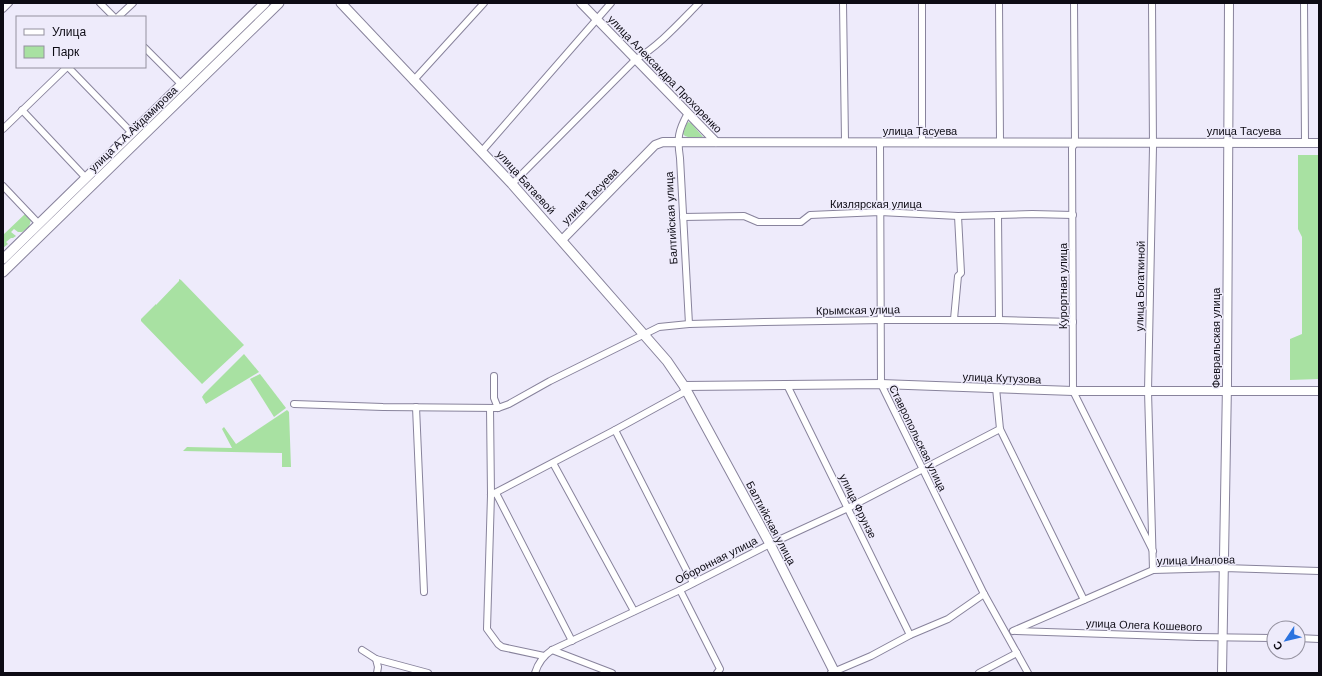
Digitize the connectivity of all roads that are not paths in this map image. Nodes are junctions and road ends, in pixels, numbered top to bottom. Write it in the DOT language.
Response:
graph roads {
  1 [pos="9,3"];
  2 [pos="100,3"];
  3 [pos="133,3"];
  4 [pos="265,3"];
  5 [pos="279,3"];
  6 [pos="340,3"];
  7 [pos="484,3"];
  8 [pos="581,3"];
  9 [pos="610,3"];
  10 [pos="699,3"];
  11 [pos="843,3"];
  12 [pos="922,3"];
  13 [pos="999,3"];
  14 [pos="1074,3"];
  15 [pos="1152,3"];
  16 [pos="1229,3"];
  17 [pos="1304,3"];
  18 [pos="3,9"];
  19 [pos="113,16"];
  20 [pos="119,16"];
  21 [pos="596,20"];
  22 [pos="146,49"];
  23 [pos="636,59"];
  24 [pos="66,68"];
  25 [pos="68,68"];
  26 [pos="413,81"];
  27 [pos="182,85"];
  28 [pos="22,110"];
  29 [pos="688,113"];
  30 [pos="3,129"];
  31 [pos="132,133"];
  32 [pos="845,141"];
  33 [pos="678,142"];
  34 [pos="716,142"];
  35 [pos="880,142"];
  36 [pos="922,142"];
  37 [pos="1000,142"];
  38 [pos="1153,142"];
  39 [pos="1228,142"];
  40 [pos="1305,142"];
  41 [pos="1075,143"];
  42 [pos="1319,143"];
  43 [pos="482,151"];
  44 [pos="86,178"];
  45 [pos="512,184"];
  46 [pos="3,186"];
  47 [pos="880,212"];
  48 [pos="998,215"];
  49 [pos="1073,215"];
  50 [pos="958,216"];
  51 [pos="682,217"];
  52 [pos="39,224"];
  53 [pos="562,240"];
  54 [pos="3,259"];
  55 [pos="3,272"];
  56 [pos="954,320"];
  57 [pos="999,320"];
  58 [pos="880,321"];
  59 [pos="1073,322"];
  60 [pos="689,324"];
  61 [pos="645,335"];
  62 [pos="494,376"];
  63 [pos="881,384"];
  64 [pos="787,385"];
  65 [pos="685,388"];
  66 [pos="996,388"];
  67 [pos="1073,391"];
  68 [pos="1148,391"];
  69 [pos="1227,391"];
  70 [pos="1319,391"];
  71 [pos="294,404"];
  72 [pos="416,407"];
  73 [pos="490,408"];
  74 [pos="498,408"];
  75 [pos="1000,429"];
  76 [pos="615,430"];
  77 [pos="553,463"];
  78 [pos="922,469"];
  79 [pos="493,494"];
  80 [pos="848,508"];
  81 [pos="770,544"];
  82 [pos="1153,551"];
  83 [pos="1224,568"];
  84 [pos="1153,570"];
  85 [pos="1319,570"];
  86 [pos="693,583"];
  87 [pos="680,590"];
  88 [pos="424,592"];
  89 [pos="984,594"];
  90 [pos="1084,600"];
  91 [pos="634,611"];
  92 [pos="1013,631"];
  93 [pos="1005,632"];
  94 [pos="910,635"];
  95 [pos="1222,638"];
  96 [pos="1266,638"];
  97 [pos="1306,638"];
  98 [pos="1319,639"];
  99 [pos="572,642"];
  100 [pos="362,650"];
  101 [pos="552,650"];
  102 [pos="1017,653"];
  103 [pos="544,656"];
  104 [pos="376,659"];
  105 [pos="833,672"];
  106 [pos="377,673"];
  107 [pos="428,673"];
  108 [pos="535,673"];
  109 [pos="612,673"];
  110 [pos="717,673"];
  111 [pos="979,673"];
  112 [pos="1028,673"];
  113 [pos="1222,673"];
  1 -- 18 [label="street"];
  2 -- 19 [label="street"];
  3 -- 20 [label="street"];
  4 -- 27 [label="main road, улица А.А.Айдамирова"];
  5 -- 55 [label="main road, улица А.А.Айдамирова"];
  6 -- 26 [label="main road, улица Батаевой"];
  7 -- 26 [label="street"];
  8 -- 21 [label="street, улица Александра Прохоренко"];
  9 -- 21 [label="street"];
  10 -- 23 [label="street"];
  11 -- 32 [label="street"];
  12 -- 36 [label="street"];
  13 -- 37 [label="street"];
  14 -- 41 [label="street, Курортная улица"];
  15 -- 38 [label="street, улица Богаткиной"];
  16 -- 39 [label="street, Февральская улица"];
  17 -- 40 [label="street"];
  21 -- 23 [label="street, улица Александра Прохоренко"];
  21 -- 43 [label="street"];
  22 -- 27 [label="street"];
  23 -- 29 [label="street, улица Александра Прохоренко"];
  23 -- 45 [label="street"];
  24 -- 28 [label="street"];
  25 -- 31 [label="street"];
  26 -- 43 [label="main road, улица Батаевой"];
  27 -- 31 [label="main road, улица А.А.Айдамирова"];
  28 -- 30 [label="street"];
  28 -- 44 [label="street"];
  29 -- 33 [label="street, Балтийская улица"];
  29 -- 34 [label="street, улица Александра Прохоренко"];
  31 -- 44 [label="main road, улица А.А.Айдамирова"];
  32 -- 34 [label="street, улица Тасуева"];
  32 -- 35 [label="street, улица Тасуева"];
  33 -- 34 [label="street, улица Тасуева"];
  33 -- 51 [label="street, Балтийская улица"];
  33 -- 53 [label="street, улица Тасуева"];
  35 -- 36 [label="street, улица Тасуева"];
  35 -- 47 [label="street, Ставропольская улица"];
  36 -- 37 [label="street, улица Тасуева"];
  37 -- 41 [label="street, улица Тасуева"];
  38 -- 39 [label="street, улица Тасуева"];
  38 -- 41 [label="street, улица Тасуева"];
  38 -- 68 [label="street, улица Богаткиной"];
  39 -- 40 [label="street, улица Тасуева"];
  39 -- 69 [label="street, Февральская улица"];
  40 -- 42 [label="street, улица Тасуева"];
  41 -- 49 [label="street, Курортная улица"];
  43 -- 45 [label="main road, улица Батаевой"];
  44 -- 52 [label="main road, улица А.А.Айдамирова"];
  45 -- 53 [label="main road, улица Батаевой"];
  46 -- 52 [label="street"];
  47 -- 50 [label="street, Кизлярская улица"];
  47 -- 51 [label="street, Кизлярская улица"];
  47 -- 58 [label="street, Ставропольская улица"];
  48 -- 49 [label="street, Кизлярская улица"];
  48 -- 50 [label="street, Кизлярская улица"];
  48 -- 57 [label="street"];
  49 -- 59 [label="street, Курортная улица"];
  50 -- 56 [label="street"];
  51 -- 60 [label="street, Балтийская улица"];
  52 -- 54 [label="main road, улица А.А.Айдамирова"];
  53 -- 61 [label="main road, улица Батаевой"];
  56 -- 57 [label="street, Крымская улица"];
  56 -- 58 [label="street, Крымская улица"];
  57 -- 59 [label="street, Крымская улица"];
  58 -- 60 [label="street, Крымская улица"];
  58 -- 63 [label="street, Ставропольская улица"];
  59 -- 67 [label="street, Курортная улица"];
  60 -- 61 [label="street, Крымская улица"];
  61 -- 65 [label="main road, улица Батаевой"];
  61 -- 74 [label="street, Крымская улица"];
  62 -- 74 [label="street"];
  63 -- 64 [label="street, улица Кутузова"];
  63 -- 66 [label="street, улица Кутузова"];
  63 -- 78 [label="street, Ставропольская улица"];
  64 -- 65 [label="street, улица Кутузова"];
  64 -- 80 [label="street, улица Фрунзе"];
  65 -- 76 [label="street"];
  65 -- 81 [label="main road, Балтийская улица"];
  66 -- 67 [label="street, улица Кутузова"];
  66 -- 75 [label="street"];
  67 -- 68 [label="street, улица Кутузова"];
  67 -- 82 [label="street, Курортная улица"];
  68 -- 69 [label="street, улица Кутузова"];
  68 -- 82 [label="street, улица Богаткиной"];
  69 -- 70 [label="street, улица Кутузова"];
  69 -- 83 [label="street, Февральская улица"];
  71 -- 72 [label="street"];
  72 -- 73 [label="street"];
  72 -- 88 [label="street"];
  73 -- 74 [label="street"];
  73 -- 79 [label="street"];
  75 -- 78 [label="street, Оборонная улица"];
  75 -- 90 [label="street"];
  76 -- 77 [label="street"];
  76 -- 86 [label="street"];
  77 -- 79 [label="street"];
  77 -- 91 [label="street"];
  78 -- 80 [label="street, Оборонная улица"];
  78 -- 89 [label="street, Ставропольская улица"];
  79 -- 99 [label="street"];
  79 -- 103 [label="street"];
  80 -- 81 [label="street, Оборонная улица"];
  80 -- 94 [label="street, улица Фрунзе"];
  81 -- 86 [label="street, Оборонная улица"];
  81 -- 105 [label="main road, Балтийская улица"];
  82 -- 84 [label="street, улица Богаткиной"];
  83 -- 84 [label="street, улица Иналова"];
  83 -- 85 [label="street, улица Иналова"];
  83 -- 95 [label="street, Февральская улица"];
  84 -- 90 [label="street, улица Иналова"];
  86 -- 87 [label="street, Оборонная улица"];
  87 -- 91 [label="street, Оборонная улица"];
  87 -- 110 [label="street"];
  89 -- 93 [label="street, Ставропольская улица"];
  89 -- 94 [label="street"];
  90 -- 92 [label="street, улица Иналова"];
  91 -- 99 [label="street, Оборонная улица"];
  92 -- 93 [label="street"];
  92 -- 95 [label="street, улица Олега Кошевого"];
  93 -- 102 [label="street, Ставропольская улица"];
  94 -- 105 [label="street"];
  95 -- 96 [label="street, улица Олега Кошевого"];
  95 -- 113 [label="street, Февральская улица"];
  97 -- 98 [label="street"];
  99 -- 101 [label="street, Оборонная улица"];
  100 -- 104 [label="street"];
  101 -- 103 [label="street, Оборонная улица"];
  101 -- 109 [label="street"];
  102 -- 111 [label="street"];
  102 -- 112 [label="street, Ставропольская улица"];
  103 -- 108 [label="street, Оборонная улица"];
  104 -- 106 [label="street"];
  104 -- 107 [label="street"];
}
